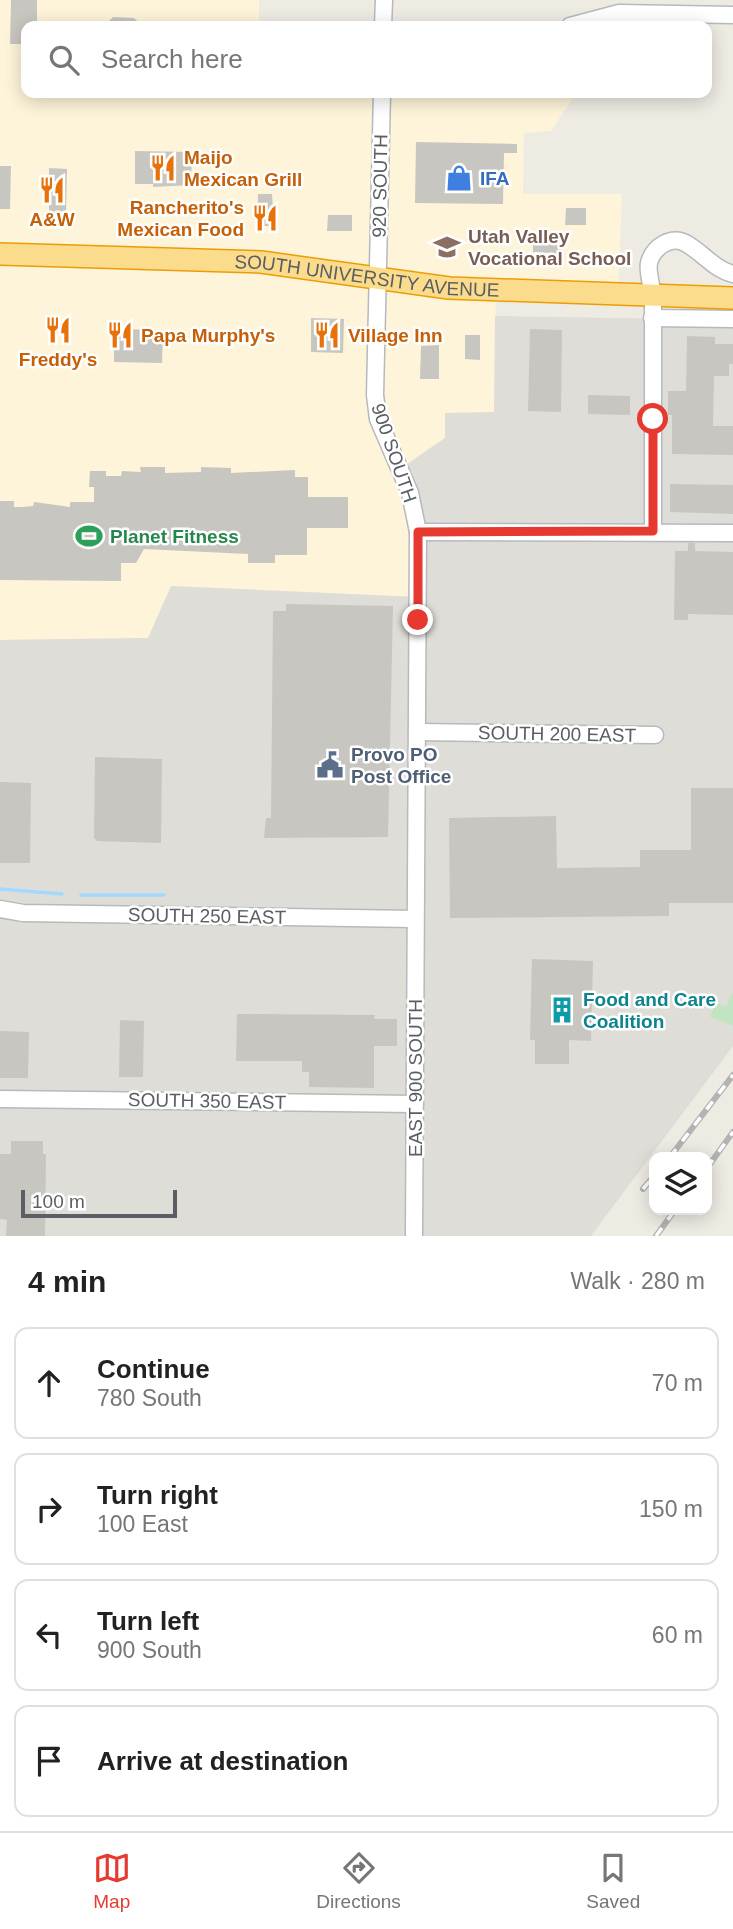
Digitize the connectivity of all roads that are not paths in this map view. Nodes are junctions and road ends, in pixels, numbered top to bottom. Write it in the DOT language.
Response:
graph roads {
  1 [pos="384,0"];
  2 [pos="733,15"];
  3 [pos="383,21"];
  4 [pos="589,21"];
  5 [pos="382,98"];
  6 [pos="0,254"];
  7 [pos="733,274"];
  8 [pos="379,280"];
  9 [pos="653,296"];
  10 [pos="733,298"];
  11 [pos="652,318"];
  12 [pos="733,320"];
  13 [pos="653,531"];
  14 [pos="418,532"];
  15 [pos="733,533"];
  16 [pos="417,732"];
  17 [pos="656,735"];
  18 [pos="0,909"];
  19 [pos="415,919"];
  20 [pos="0,1099"];
  21 [pos="415,1104"];
  22 [pos="414,1236"];
  1 -- 3 [label="street"];
  2 -- 4 [label="street"];
  5 -- 8 [label="street, 920 SOUTH"];
  6 -- 8 [label="highway, SOUTH UNIVERSITY AVENUE"];
  7 -- 9 [label="street"];
  8 -- 9 [label="highway, SOUTH UNIVERSITY AVENUE"];
  8 -- 14 [label="street, 900 SOUTH"];
  9 -- 10 [label="highway, SOUTH UNIVERSITY AVENUE"];
  9 -- 11 [label="street"];
  11 -- 12 [label="street"];
  11 -- 13 [label="street"];
  13 -- 14 [label="street"];
  13 -- 15 [label="street"];
  14 -- 16 [label="street, 900 SOUTH"];
  16 -- 17 [label="street, SOUTH 200 EAST"];
  16 -- 19 [label="street, 900 SOUTH"];
  18 -- 19 [label="street, SOUTH 250 EAST"];
  19 -- 21 [label="street, EAST 900 SOUTH"];
  20 -- 21 [label="street, SOUTH 350 EAST"];
  21 -- 22 [label="street, EAST 900 SOUTH"];
}
